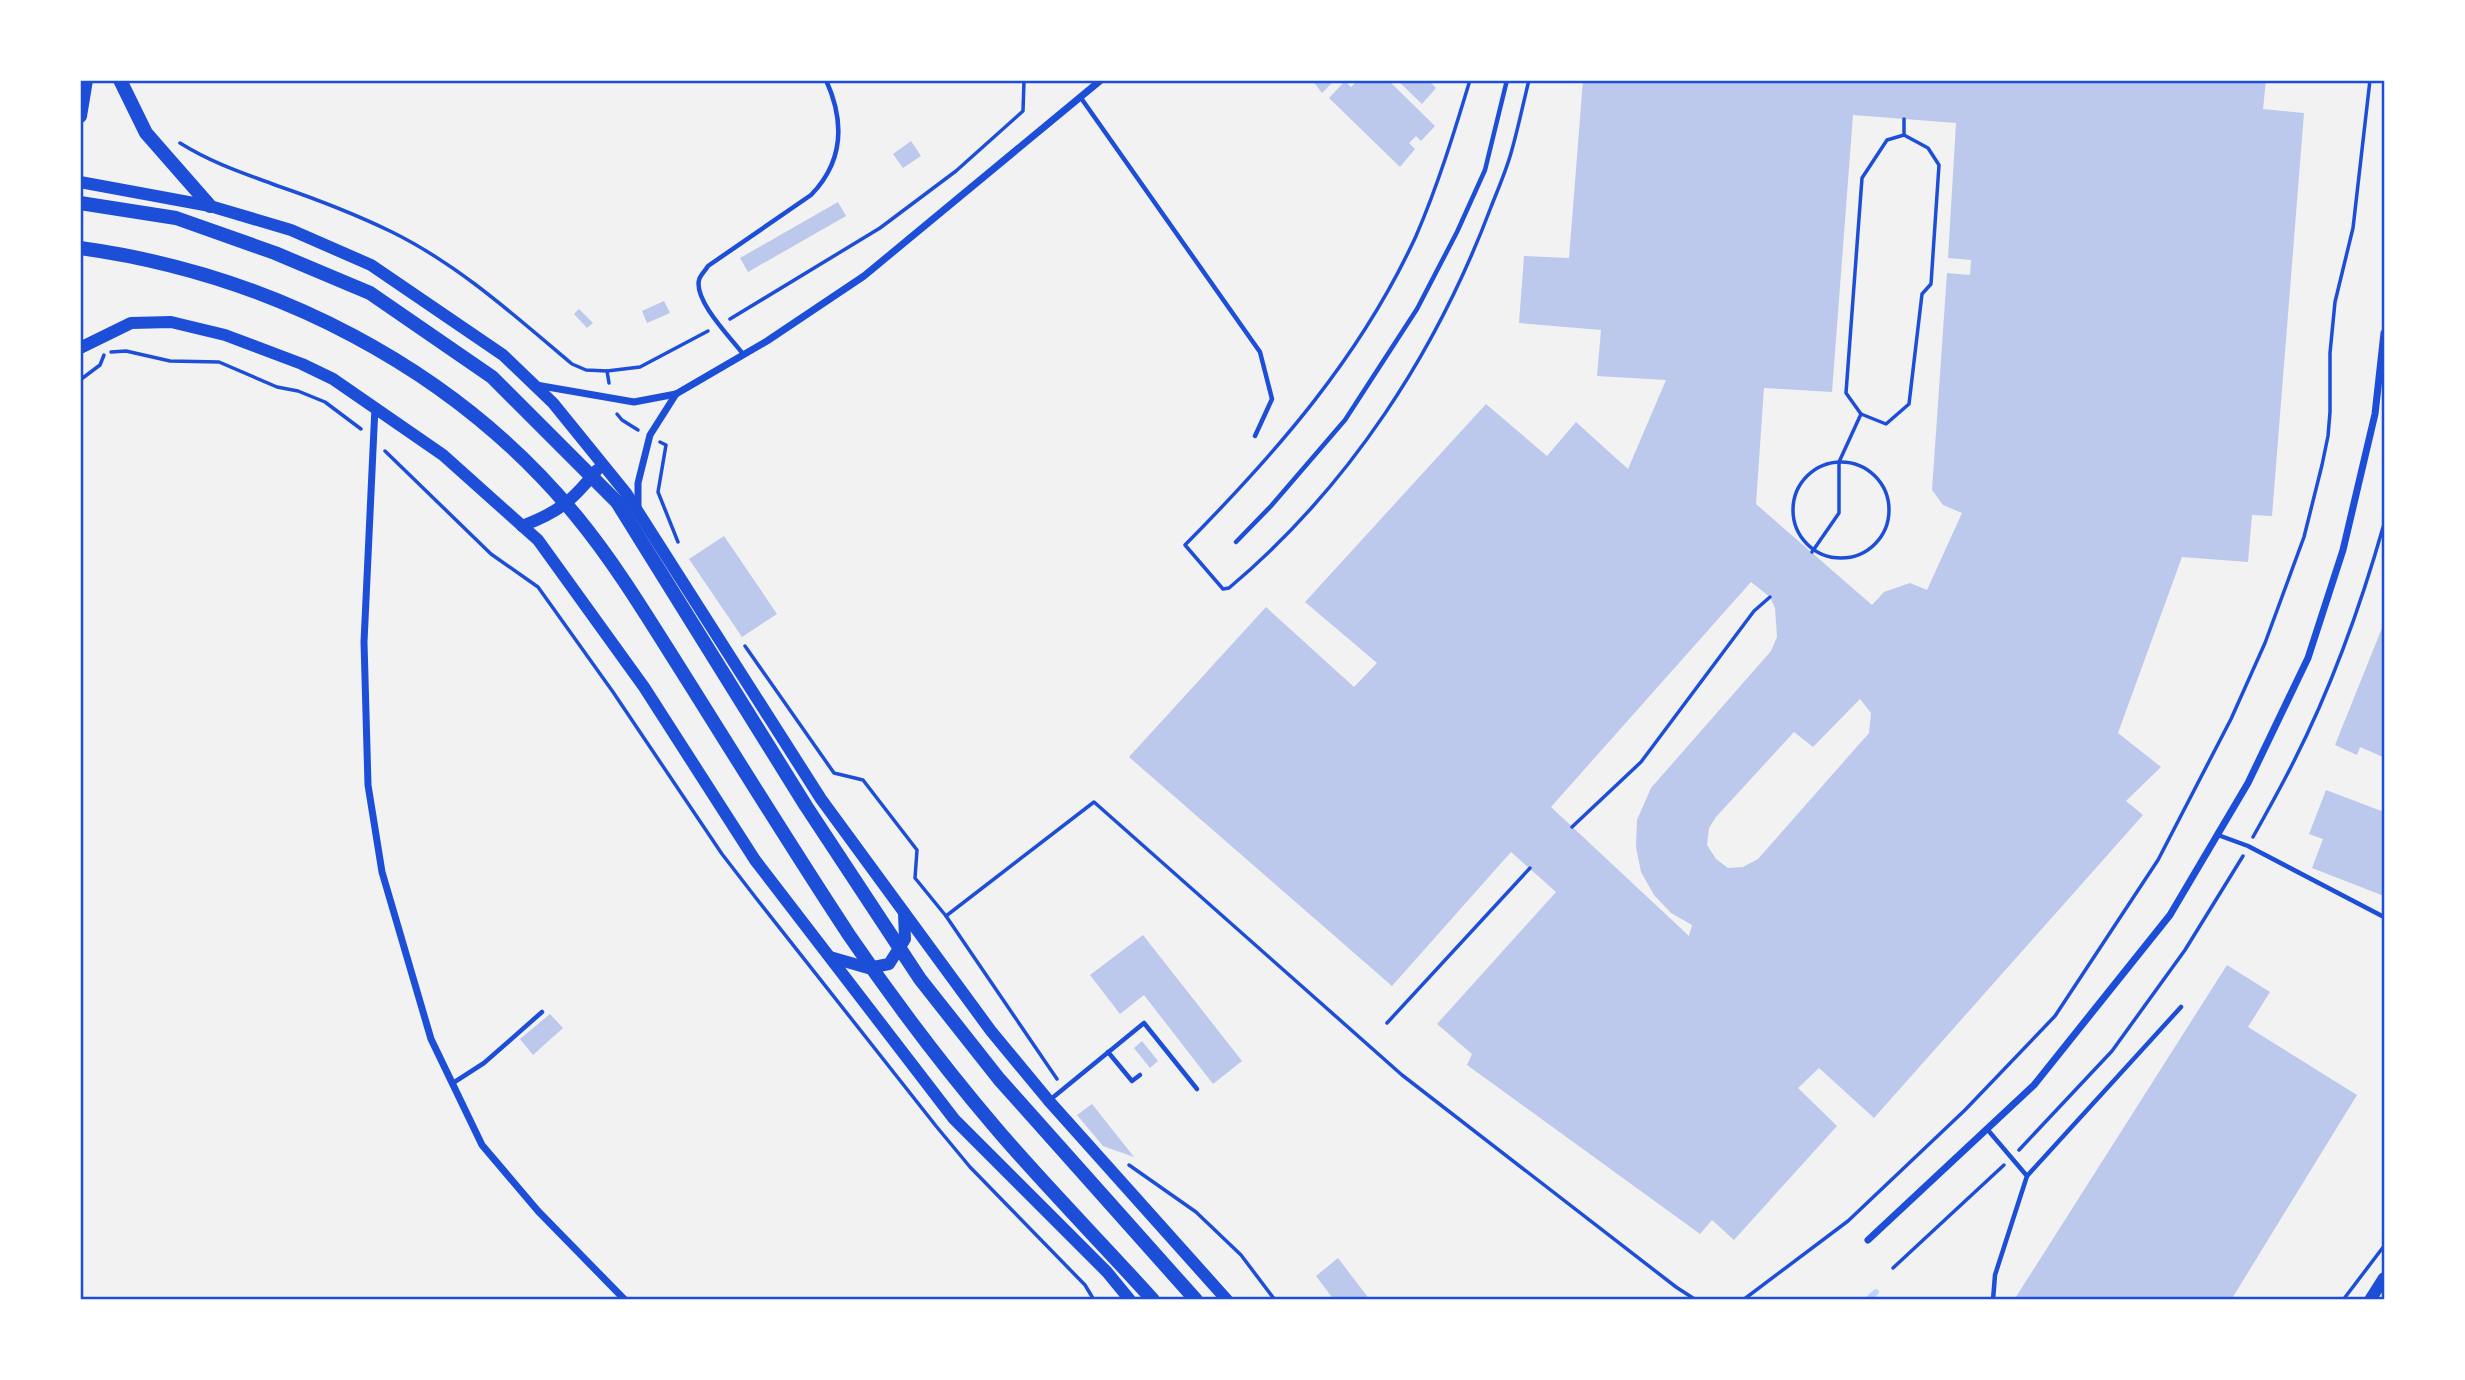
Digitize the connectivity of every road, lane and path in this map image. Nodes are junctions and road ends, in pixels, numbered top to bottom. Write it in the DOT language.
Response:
graph roads {
  1 [pos="86,80"];
  2 [pos="120,80"];
  3 [pos="826,80"];
  4 [pos="1101,80"];
  5 [pos="1470,80"];
  6 [pos="1507,80"];
  7 [pos="2370,80"];
  8 [pos="1024,81"];
  9 [pos="1081,98"];
  10 [pos="80,116"];
  11 [pos="1904,119"];
  12 [pos="1903,135"];
  13 [pos="80,182"];
  14 [pos="80,203"];
  15 [pos="210,206"];
  16 [pos="80,248"];
  17 [pos="720,324"];
  18 [pos="2385,333"];
  19 [pos="80,348"];
  20 [pos="743,354"];
  21 [pos="607,371"];
  22 [pos="80,380"];
  23 [pos="533,384"];
  24 [pos="676,394"];
  25 [pos="375,406"];
  26 [pos="1861,414"];
  27 [pos="1255,436"];
  28 [pos="374,439"];
  29 [pos="1839,462"];
  30 [pos="602,465"];
  31 [pos="638,511"];
  32 [pos="522,526"];
  33 [pos="1236,542"];
  34 [pos="1185,545"];
  35 [pos="1812,551"];
  36 [pos="1769,597"];
  37 [pos="741,640"];
  38 [pos="1572,827"];
  39 [pos="2218,835"];
  40 [pos="1530,868"];
  41 [pos="904,912"];
  42 [pos="946,916"];
  43 [pos="2385,917"];
  44 [pos="830,957"];
  45 [pos="2181,1007"];
  46 [pos="542,1012"];
  47 [pos="1387,1023"];
  48 [pos="1108,1052"];
  49 [pos="1140,1074"];
  50 [pos="452,1083"];
  51 [pos="1064,1089"];
  52 [pos="1197,1089"];
  53 [pos="1049,1101"];
  54 [pos="1987,1129"];
  55 [pos="1126,1164"];
  56 [pos="2027,1176"];
  57 [pos="1868,1240"];
  58 [pos="2385,1246"];
  59 [pos="2385,1278"];
  60 [pos="625,1300"];
  61 [pos="1094,1300"];
  62 [pos="1130,1300"];
  63 [pos="1153,1300"];
  64 [pos="1196,1300"];
  65 [pos="1227,1300"];
  66 [pos="1275,1300"];
  67 [pos="1696,1300"];
  68 [pos="1743,1300"];
  69 [pos="1993,1300"];
  70 [pos="2343,1300"];
  71 [pos="2370,1300"];
  1 -- 10 [label="highway"];
  2 -- 15 [label="highway"];
  3 -- 17 [label="lane"];
  4 -- 9 [label="street"];
  5 -- 34 [label="path"];
  6 -- 33 [label="lane"];
  7 -- 68 [label="path"];
  8 -- 17 [label="path"];
  9 -- 20 [label="street"];
  9 -- 27 [label="lane"];
  11 -- 12 [label="path"];
  12 -- 26 [label="path"];
  12 -- 26 [label="path"];
  13 -- 15 [label="main road"];
  14 -- 64 [label="highway"];
  15 -- 23 [label="main road"];
  16 -- 63 [label="highway"];
  17 -- 20 [label="lane"];
  17 -- 21 [label="path"];
  18 -- 39 [label="street"];
  19 -- 25 [label="main road"];
  20 -- 24 [label="street"];
  22 -- 28 [label="path"];
  23 -- 24 [label="street"];
  23 -- 30 [label="main road"];
  24 -- 31 [label="street"];
  25 -- 28 [label="street"];
  25 -- 32 [label="main road"];
  26 -- 29 [label="path"];
  28 -- 50 [label="street"];
  28 -- 61 [label="path"];
  29 -- 35 [label="path"];
  29 -- 35 [label="path"];
  29 -- 35 [label="path"];
  30 -- 31 [label="main road"];
  30 -- 32 [label="main road"];
  31 -- 41 [label="main road"];
  32 -- 44 [label="main road"];
  36 -- 38 [label="path"];
  37 -- 42 [label="path"];
  39 -- 43 [label="lane"];
  39 -- 54 [label="street"];
  40 -- 47 [label="path"];
  41 -- 44 [label="main road"];
  41 -- 53 [label="main road"];
  42 -- 51 [label="path"];
  42 -- 67 [label="path"];
  44 -- 62 [label="main road"];
  45 -- 56 [label="lane"];
  46 -- 50 [label="lane"];
  48 -- 49 [label="lane"];
  48 -- 51 [label="lane"];
  48 -- 52 [label="lane"];
  50 -- 60 [label="street"];
  51 -- 53 [label="lane"];
  53 -- 65 [label="main road"];
  54 -- 56 [label="lane"];
  54 -- 57 [label="street"];
  55 -- 66 [label="path"];
  56 -- 69 [label="lane"];
  58 -- 70 [label="path"];
  59 -- 71 [label="main road"];
}
